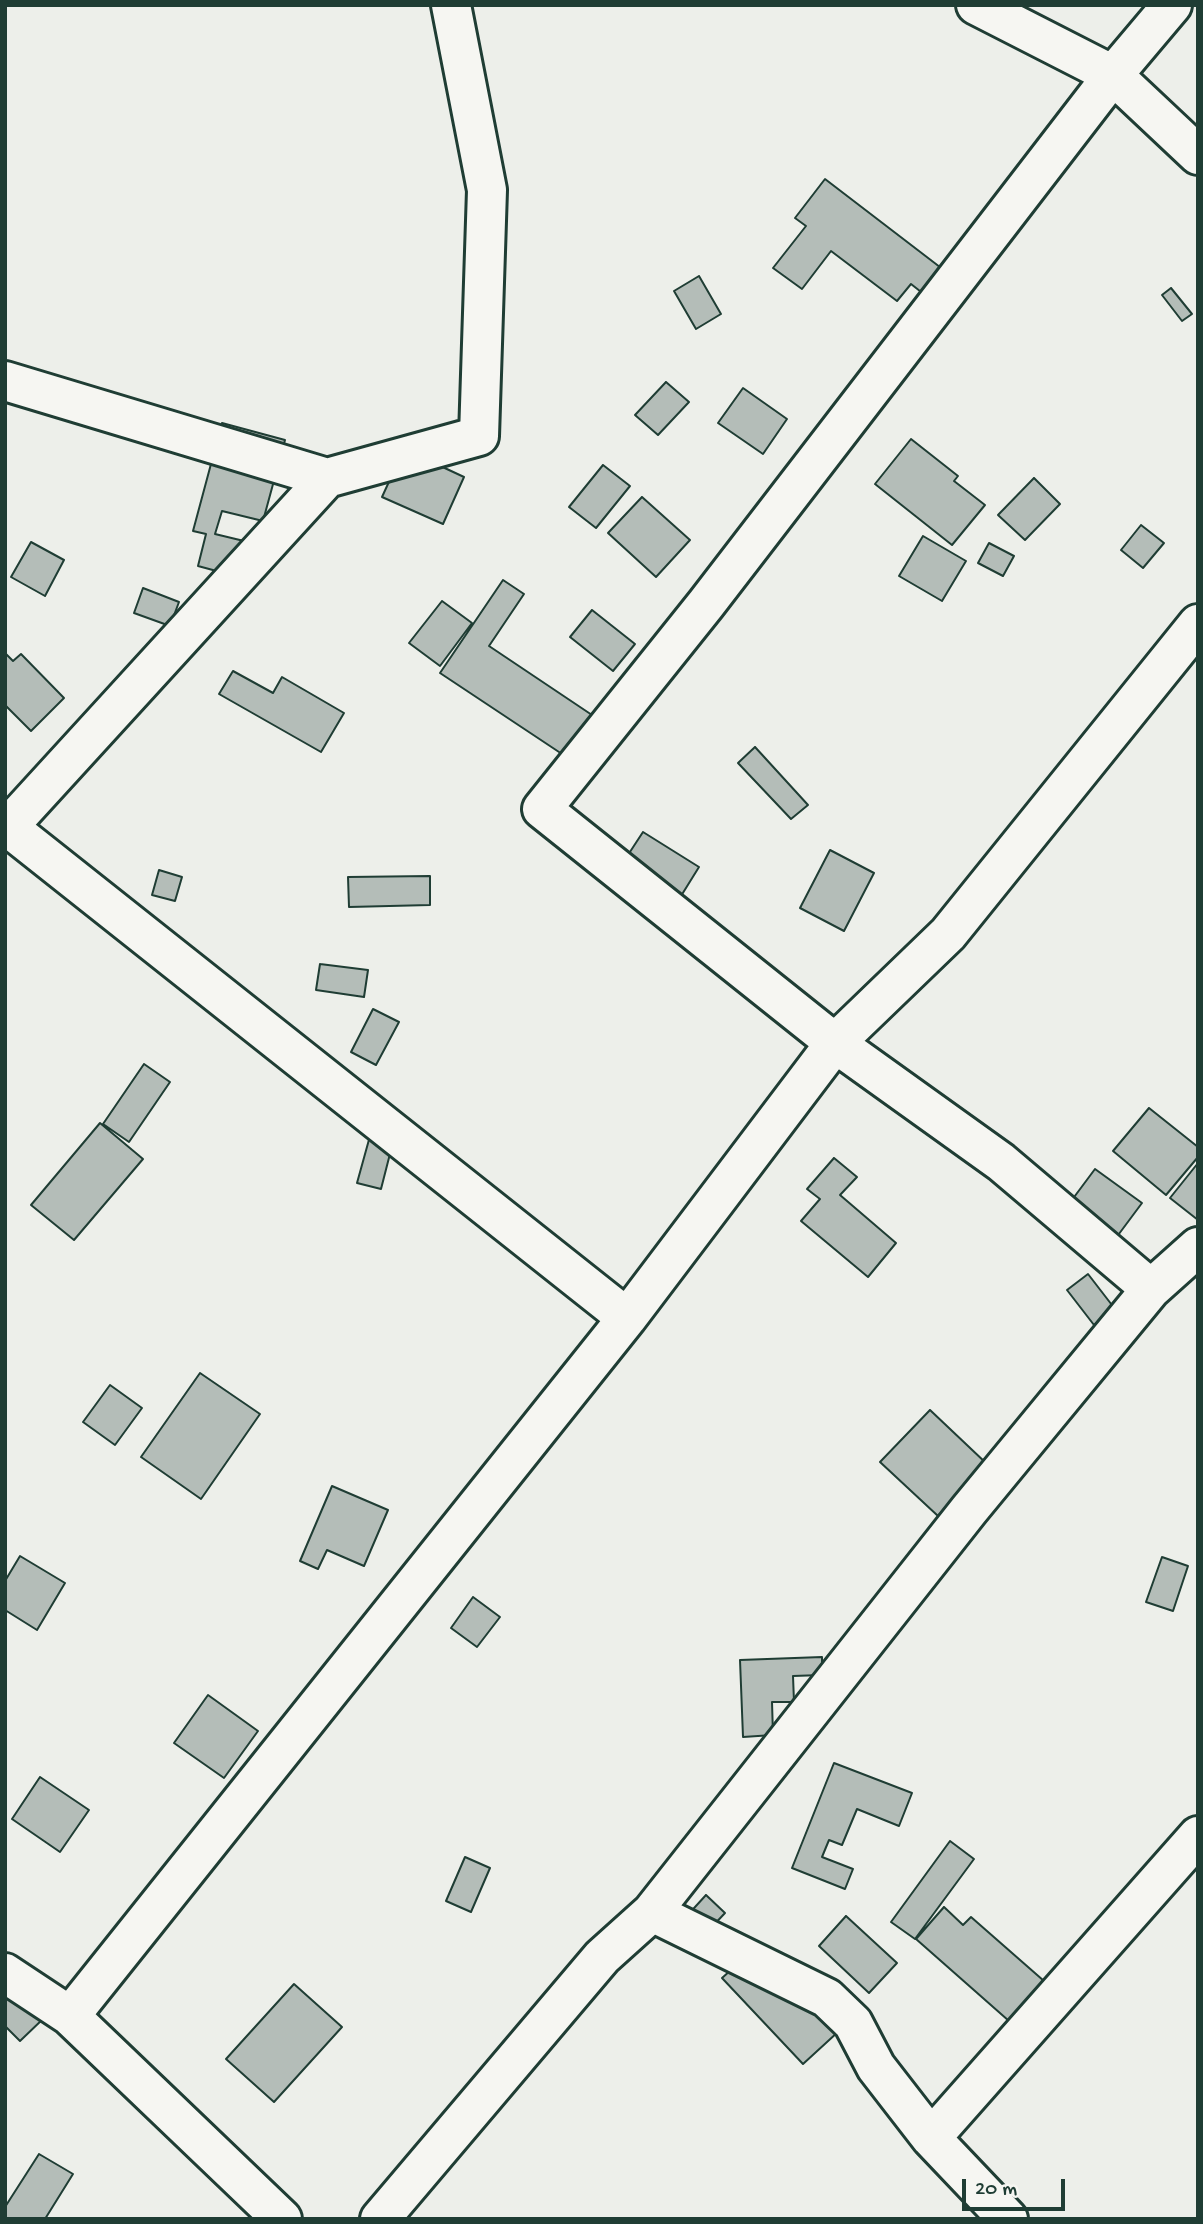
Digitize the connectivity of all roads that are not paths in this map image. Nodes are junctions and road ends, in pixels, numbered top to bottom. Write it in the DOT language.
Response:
graph roads {
  1 [pos="451,5"];
  2 [pos="976,5"];
  3 [pos="1172,5"];
  4 [pos="1113,75"];
  5 [pos="1198,155"];
  6 [pos="5,381"];
  7 [pos="327,478"];
  8 [pos="1198,624"];
  9 [pos="835,1043"];
  10 [pos="1198,1247"];
  11 [pos="1151,1289"];
  12 [pos="627,1318"];
  13 [pos="1198,1836"];
  14 [pos="652,1912"];
  15 [pos="5,1973"];
  16 [pos="70,2016"];
  17 [pos="931,2138"];
  18 [pos="282,2219"];
  19 [pos="380,2219"];
  20 [pos="1009,2219"];
  1 -- 7 [label="street"];
  2 -- 4 [label="street"];
  3 -- 4 [label="street"];
  4 -- 5 [label="street"];
  4 -- 9 [label="street"];
  6 -- 7 [label="street"];
  7 -- 12 [label="street"];
  8 -- 9 [label="street"];
  9 -- 11 [label="street"];
  9 -- 12 [label="street"];
  10 -- 11 [label="street"];
  11 -- 14 [label="street"];
  12 -- 16 [label="street"];
  13 -- 17 [label="street"];
  14 -- 17 [label="street"];
  14 -- 19 [label="street"];
  15 -- 16 [label="street"];
  16 -- 18 [label="street"];
  17 -- 20 [label="street"];
}
